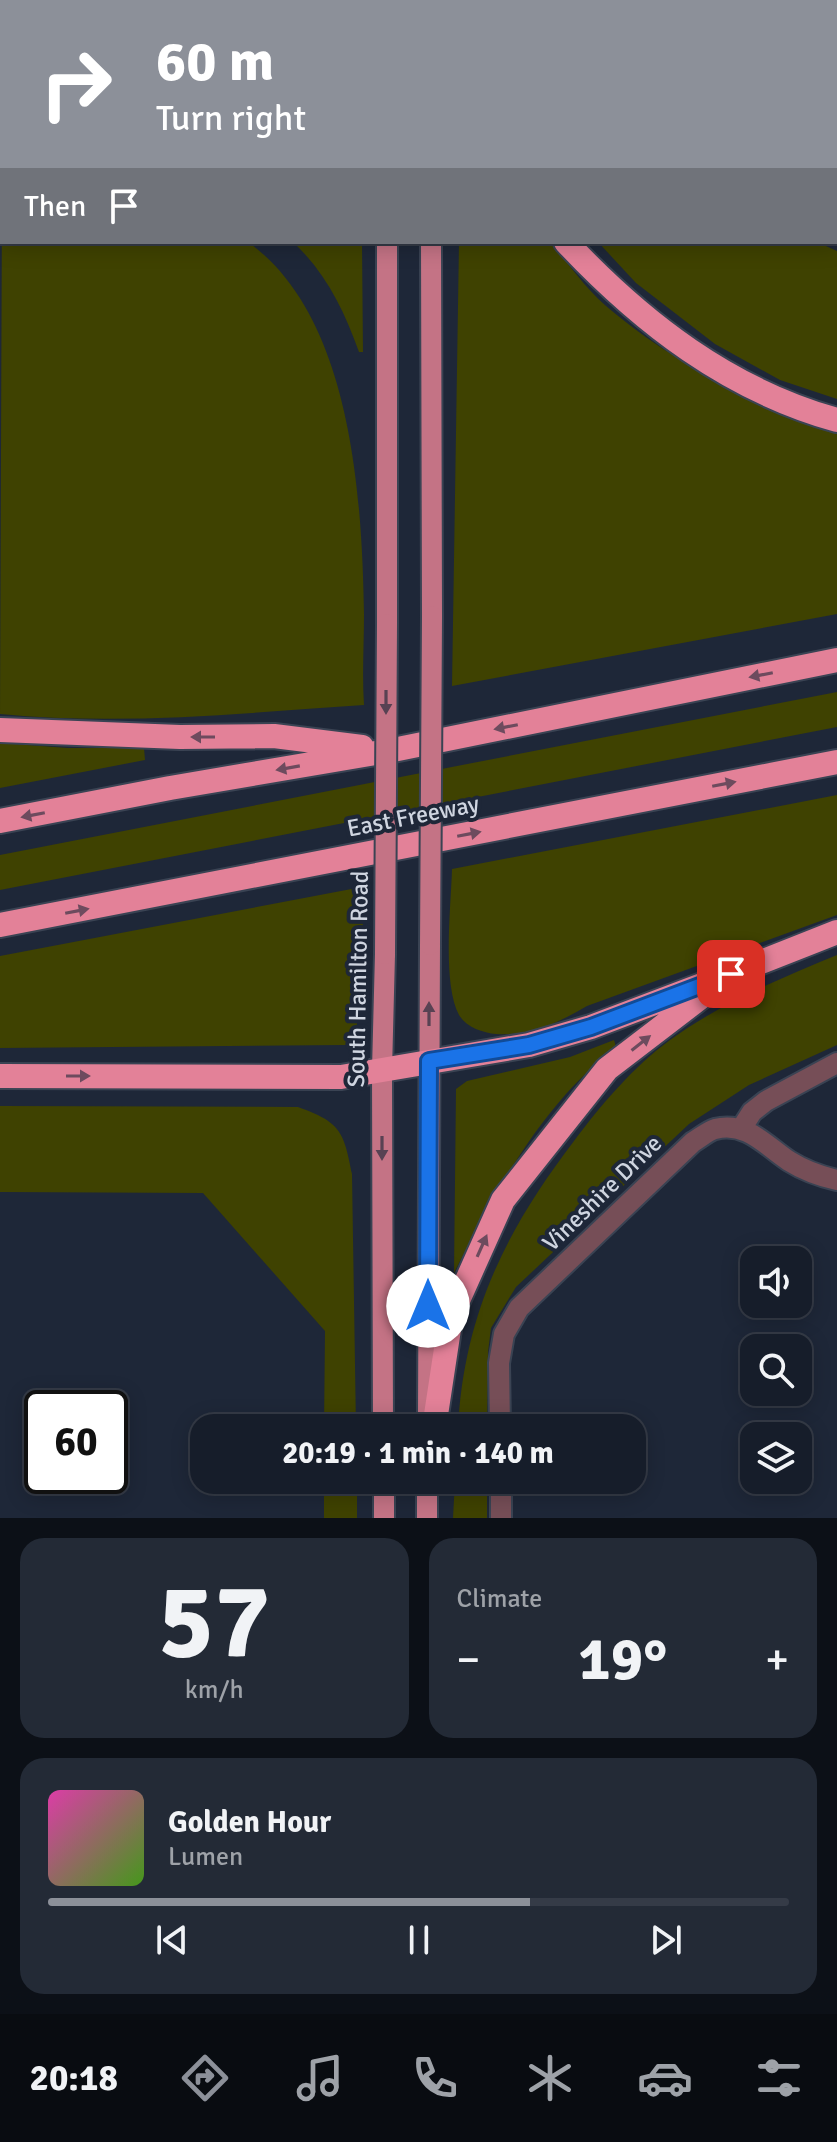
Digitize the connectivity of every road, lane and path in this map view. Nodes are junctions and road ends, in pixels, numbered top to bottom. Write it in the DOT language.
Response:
graph roads {
  1 [pos="387,244"];
  2 [pos="431,244"];
  3 [pos="568,244"];
  4 [pos="837,420"];
  5 [pos="837,660"];
  6 [pos="0,730"];
  7 [pos="393,750"];
  8 [pos="837,762"];
  9 [pos="0,821"];
  10 [pos="0,925"];
  11 [pos="837,932"];
  12 [pos="731,974"];
  13 [pos="429,1061"];
  14 [pos="837,1063"];
  15 [pos="382,1070"];
  16 [pos="0,1076"];
  17 [pos="741,1129"];
  18 [pos="837,1180"];
  19 [pos="383,1414"];
  20 [pos="431,1414"];
  21 [pos="434,1414"];
  22 [pos="500,1414"];
  23 [pos="384,1494"];
  24 [pos="427,1494"];
  25 [pos="501,1494"];
  26 [pos="384,1518"];
  27 [pos="427,1518"];
  28 [pos="501,1518"];
  1 -- 15 [label="main road, South Hamilton Road, one-way, bridge"];
  13 -- 2 [label="main road, one-way, bridge"];
  3 -- 4 [label="highway"];
  5 -- 7 [label="highway, one-way"];
  7 -- 6 [label="highway, one-way"];
  7 -- 9 [label="highway, one-way"];
  10 -- 8 [label="highway, East Freeway, one-way"];
  11 -- 12 [label="highway"];
  12 -- 13 [label="highway"];
  21 -- 12 [label="highway, one-way"];
  13 -- 15 [label="highway"];
  13 -- 20 [label="main road"];
  14 -- 17 [label="street"];
  16 -- 15 [label="highway, one-way"];
  15 -- 19 [label="main road, South Hamilton Road, one-way"];
  17 -- 18 [label="street"];
  17 -- 22 [label="street, Vineshire Drive"];
  23 -- 26 [label="main road"];
  24 -- 27 [label="main road"];
  25 -- 28 [label="street"];
}
